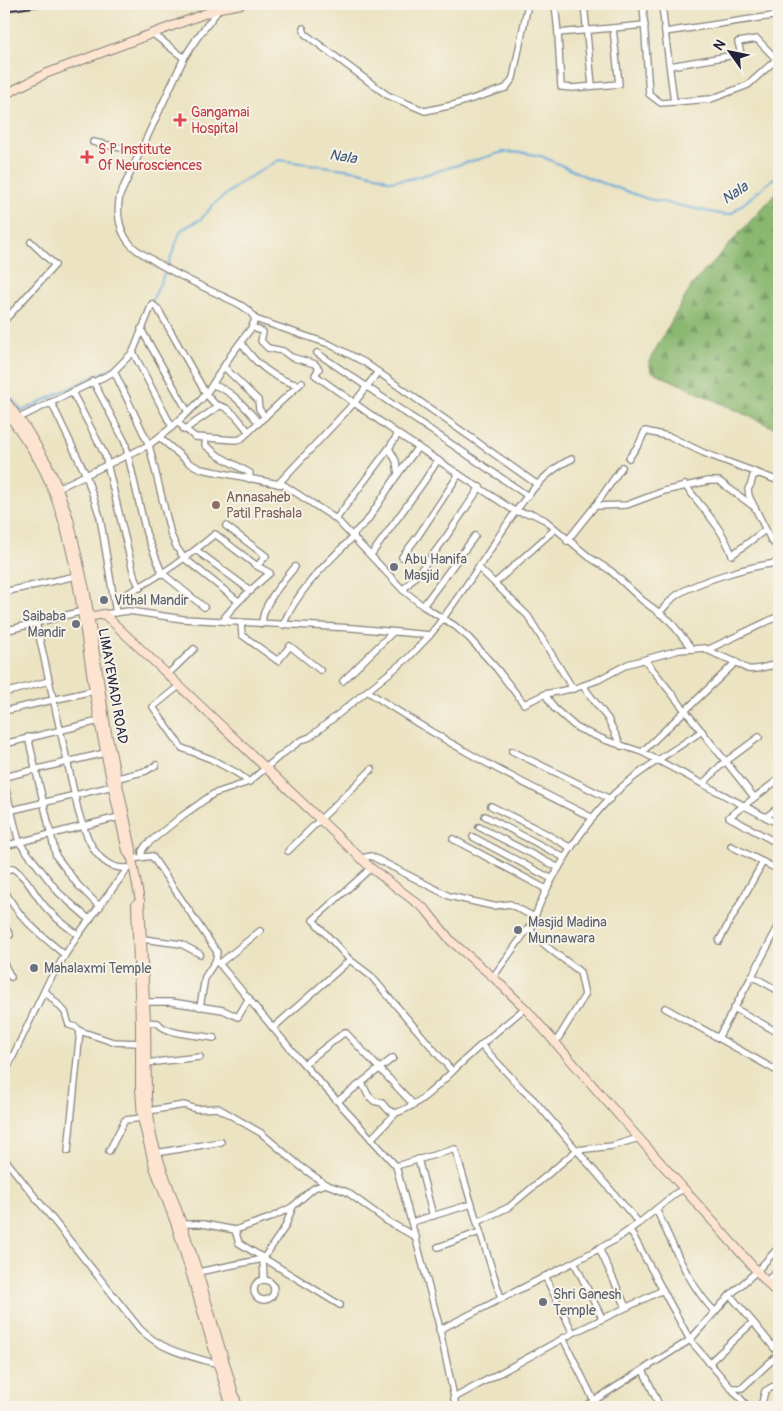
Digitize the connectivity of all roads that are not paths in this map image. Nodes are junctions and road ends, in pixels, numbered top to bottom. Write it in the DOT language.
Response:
graph roads {
  1 [pos="242,4"];
  2 [pos="528,4"];
  3 [pos="555,4"];
  4 [pos="584,4"];
  5 [pos="643,4"];
  6 [pos="662,4"];
  7 [pos="220,8"];
  8 [pos="779,15"];
  9 [pos="645,26"];
  10 [pos="303,28"];
  11 [pos="614,28"];
  12 [pos="587,30"];
  13 [pos="665,32"];
  14 [pos="152,33"];
  15 [pos="558,33"];
  16 [pos="184,58"];
  17 [pos="778,58"];
  18 [pos="670,66"];
  19 [pos="592,85"];
  20 [pos="4,95"];
  21 [pos="674,102"];
  22 [pos="93,142"];
  23 [pos="140,152"];
  24 [pos="30,242"];
  25 [pos="255,319"];
  26 [pos="4,321"];
  27 [pos="252,327"];
  28 [pos="141,329"];
  29 [pos="241,342"];
  30 [pos="132,352"];
  31 [pos="317,353"];
  32 [pos="224,367"];
  33 [pos="114,371"];
  34 [pos="378,372"];
  35 [pos="93,381"];
  36 [pos="212,385"];
  37 [pos="368,386"];
  38 [pos="72,392"];
  39 [pos="206,394"];
  40 [pos="4,399"];
  41 [pos="355,402"];
  42 [pos="49,403"];
  43 [pos="219,406"];
  44 [pos="4,409"];
  45 [pos="188,412"];
  46 [pos="266,417"];
  47 [pos="19,418"];
  48 [pos="177,422"];
  49 [pos="259,423"];
  50 [pos="172,427"];
  51 [pos="184,430"];
  52 [pos="248,432"];
  53 [pos="398,434"];
  54 [pos="160,437"];
  55 [pos="206,439"];
  56 [pos="149,445"];
  57 [pos="418,446"];
  58 [pos="389,448"];
  59 [pos="127,455"];
  60 [pos="629,458"];
  61 [pos="572,459"];
  62 [pos="438,460"];
  63 [pos="108,464"];
  64 [pos="622,467"];
  65 [pos="398,474"];
  66 [pos="460,474"];
  67 [pos="758,474"];
  68 [pos="86,475"];
  69 [pos="249,479"];
  70 [pos="779,481"];
  71 [pos="278,484"];
  72 [pos="538,485"];
  73 [pos="685,486"];
  74 [pos="480,487"];
  75 [pos="55,489"];
  76 [pos="528,496"];
  77 [pos="596,506"];
  78 [pos="753,506"];
  79 [pos="516,512"];
  80 [pos="336,519"];
  81 [pos="226,526"];
  82 [pos="555,529"];
  83 [pos="765,530"];
  84 [pos="353,536"];
  85 [pos="475,536"];
  86 [pos="567,541"];
  87 [pos="779,549"];
  88 [pos="196,550"];
  89 [pos="371,555"];
  90 [pos="402,557"];
  91 [pos="184,558"];
  92 [pos="779,563"];
  93 [pos="257,566"];
  94 [pos="295,567"];
  95 [pos="478,567"];
  96 [pos="162,573"];
  97 [pos="76,576"];
  98 [pos="495,583"];
  99 [pos="140,588"];
  100 [pos="403,590"];
  101 [pos="251,591"];
  102 [pos="4,592"];
  103 [pos="114,600"];
  104 [pos="238,601"];
  105 [pos="423,606"];
  106 [pos="204,607"];
  107 [pos="116,613"];
  108 [pos="659,613"];
  109 [pos="104,614"];
  110 [pos="85,615"];
  111 [pos="779,616"];
  112 [pos="444,618"];
  113 [pos="36,622"];
  114 [pos="230,622"];
  115 [pos="241,623"];
  116 [pos="262,624"];
  117 [pos="283,625"];
  118 [pos="4,631"];
  119 [pos="394,632"];
  120 [pos="430,635"];
  121 [pos="194,649"];
  122 [pos="692,649"];
  123 [pos="707,650"];
  124 [pos="645,660"];
  125 [pos="736,662"];
  126 [pos="779,665"];
  127 [pos="320,670"];
  128 [pos="167,675"];
  129 [pos="49,680"];
  130 [pos="343,681"];
  131 [pos="179,686"];
  132 [pos="583,686"];
  133 [pos="573,689"];
  134 [pos="97,690"];
  135 [pos="366,691"];
  136 [pos="4,693"];
  137 [pos="546,694"];
  138 [pos="53,699"];
  139 [pos="685,710"];
  140 [pos="4,711"];
  141 [pos="98,721"];
  142 [pos="60,729"];
  143 [pos="702,731"];
  144 [pos="28,737"];
  145 [pos="759,737"];
  146 [pos="4,744"];
  147 [pos="621,746"];
  148 [pos="512,751"];
  149 [pos="642,752"];
  150 [pos="106,753"];
  151 [pos="68,761"];
  152 [pos="658,761"];
  153 [pos="726,761"];
  154 [pos="156,765"];
  155 [pos="266,767"];
  156 [pos="372,769"];
  157 [pos="35,770"];
  158 [pos="4,777"];
  159 [pos="118,778"];
  160 [pos="779,778"];
  161 [pos="4,782"];
  162 [pos="249,782"];
  163 [pos="703,784"];
  164 [pos="113,786"];
  165 [pos="75,794"];
  166 [pos="754,797"];
  167 [pos="610,798"];
  168 [pos="42,802"];
  169 [pos="743,805"];
  170 [pos="491,806"];
  171 [pos="779,807"];
  172 [pos="11,810"];
  173 [pos="4,812"];
  174 [pos="485,816"];
  175 [pos="119,817"];
  176 [pos="766,817"];
  177 [pos="593,818"];
  178 [pos="321,819"];
  179 [pos="779,824"];
  180 [pos="82,825"];
  181 [pos="479,827"];
  182 [pos="50,834"];
  183 [pos="473,837"];
  184 [pos="453,839"];
  185 [pos="19,842"];
  186 [pos="779,844"];
  187 [pos="4,846"];
  188 [pos="731,846"];
  189 [pos="571,848"];
  190 [pos="288,851"];
  191 [pos="142,857"];
  192 [pos="362,858"];
  193 [pos="565,858"];
  194 [pos="763,862"];
  195 [pos="131,865"];
  196 [pos="371,868"];
  197 [pos="559,868"];
  198 [pos="779,870"];
  199 [pos="4,871"];
  200 [pos="552,879"];
  201 [pos="136,887"];
  202 [pos="4,889"];
  203 [pos="546,889"];
  204 [pos="100,907"];
  205 [pos="534,919"];
  206 [pos="90,920"];
  207 [pos="4,925"];
  208 [pos="779,925"];
  209 [pos="260,932"];
  210 [pos="10,935"];
  211 [pos="78,935"];
  212 [pos="142,939"];
  213 [pos="719,941"];
  214 [pos="200,954"];
  215 [pos="65,955"];
  216 [pos="350,960"];
  217 [pos="218,962"];
  218 [pos="4,964"];
  219 [pos="752,976"];
  220 [pos="12,977"];
  221 [pos="493,977"];
  222 [pos="45,991"];
  223 [pos="779,991"];
  224 [pos="249,998"];
  225 [pos="142,1002"];
  226 [pos="200,1006"];
  227 [pos="525,1008"];
  228 [pos="665,1008"];
  229 [pos="734,1008"];
  230 [pos="146,1022"];
  231 [pos="273,1028"];
  232 [pos="80,1031"];
  233 [pos="779,1033"];
  234 [pos="214,1038"];
  235 [pos="718,1038"];
  236 [pos="556,1042"];
  237 [pos="140,1043"];
  238 [pos="480,1045"];
  239 [pos="200,1057"];
  240 [pos="393,1058"];
  241 [pos="146,1063"];
  242 [pos="304,1064"];
  243 [pos="380,1068"];
  244 [pos="452,1071"];
  245 [pos="779,1072"];
  246 [pos="4,1075"];
  247 [pos="362,1083"];
  248 [pos="338,1101"];
  249 [pos="414,1105"];
  250 [pos="148,1111"];
  251 [pos="396,1113"];
  252 [pos="142,1118"];
  253 [pos="639,1138"];
  254 [pos="371,1139"];
  255 [pos="221,1142"];
  256 [pos="577,1150"];
  257 [pos="68,1151"];
  258 [pos="109,1151"];
  259 [pos="156,1153"];
  260 [pos="4,1158"];
  261 [pos="418,1159"];
  262 [pos="396,1166"];
  263 [pos="325,1184"];
  264 [pos="684,1189"];
  265 [pos="472,1204"];
  266 [pos="293,1206"];
  267 [pos="656,1209"];
  268 [pos="433,1216"];
  269 [pos="412,1222"];
  270 [pos="478,1222"];
  271 [pos="639,1223"];
  272 [pos="179,1225"];
  273 [pos="235,1230"];
  274 [pos="630,1230"];
  275 [pos="480,1232"];
  276 [pos="416,1237"];
  277 [pos="438,1247"];
  278 [pos="779,1247"];
  279 [pos="599,1248"];
  280 [pos="263,1259"];
  281 [pos="574,1262"];
  282 [pos="779,1270"];
  283 [pos="757,1271"];
  284 [pos="198,1272"];
  285 [pos="545,1276"];
  286 [pos="264,1280"];
  287 [pos="766,1282"];
  288 [pos="663,1290"];
  289 [pos="730,1295"];
  290 [pos="779,1295"];
  291 [pos="501,1298"];
  292 [pos="340,1305"];
  293 [pos="626,1307"];
  294 [pos="715,1312"];
  295 [pos="602,1318"];
  296 [pos="753,1322"];
  297 [pos="439,1330"];
  298 [pos="573,1334"];
  299 [pos="563,1338"];
  300 [pos="690,1340"];
  301 [pos="779,1354"];
  302 [pos="709,1362"];
  303 [pos="218,1364"];
  304 [pos="643,1370"];
  305 [pos="731,1388"];
  306 [pos="779,1391"];
  307 [pos="454,1398"];
  308 [pos="595,1404"];
  309 [pos="231,1407"];
  310 [pos="238,1407"];
  311 [pos="456,1407"];
  312 [pos="584,1407"];
  313 [pos="660,1407"];
  314 [pos="748,1407"];
  315 [pos="757,1407"];
  1 -- 7 [label="street"];
  2 -- 10 [label="street"];
  3 -- 15 [label="street"];
  4 -- 12 [label="street"];
  5 -- 9 [label="street"];
  6 -- 13 [label="street"];
  7 -- 14 [label="street"];
  7 -- 16 [label="street"];
  8 -- 13 [label="street"];
  9 -- 11 [label="street"];
  9 -- 21 [label="street"];
  11 -- 12 [label="street"];
  11 -- 19 [label="street"];
  12 -- 15 [label="street"];
  12 -- 19 [label="street"];
  13 -- 18 [label="street"];
  14 -- 16 [label="street"];
  14 -- 20 [label="street"];
  15 -- 19 [label="street"];
  16 -- 23 [label="street"];
  17 -- 18 [label="street"];
  17 -- 21 [label="street"];
  18 -- 21 [label="street"];
  22 -- 23 [label="street"];
  23 -- 25 [label="street"];
  24 -- 26 [label="street"];
  25 -- 27 [label="street"];
  25 -- 34 [label="street"];
  27 -- 29 [label="street"];
  27 -- 41 [label="street"];
  28 -- 30 [label="street"];
  28 -- 39 [label="street"];
  28 -- 45 [label="street"];
  29 -- 32 [label="street"];
  29 -- 46 [label="street"];
  30 -- 33 [label="street"];
  30 -- 50 [label="street"];
  31 -- 37 [label="street"];
  32 -- 36 [label="street"];
  32 -- 46 [label="street"];
  33 -- 35 [label="street"];
  33 -- 56 [label="street"];
  34 -- 37 [label="street"];
  34 -- 72 [label="street"];
  35 -- 38 [label="street"];
  35 -- 59 [label="street"];
  36 -- 39 [label="street"];
  36 -- 49 [label="street"];
  37 -- 41 [label="street"];
  37 -- 76 [label="street"];
  38 -- 42 [label="street"];
  38 -- 63 [label="street"];
  39 -- 43 [label="street"];
  39 -- 45 [label="street"];
  40 -- 47 [label="street"];
  41 -- 53 [label="street"];
  41 -- 71 [label="street"];
  42 -- 47 [label="street"];
  42 -- 68 [label="street"];
  43 -- 51 [label="street"];
  43 -- 52 [label="street"];
  44 -- 75 [label="street"];
  45 -- 48 [label="street"];
  46 -- 49 [label="street"];
  47 -- 75 [label="street"];
  48 -- 50 [label="street"];
  48 -- 51 [label="street"];
  49 -- 52 [label="street"];
  50 -- 54 [label="street"];
  51 -- 55 [label="street"];
  52 -- 55 [label="street"];
  53 -- 57 [label="street"];
  53 -- 58 [label="street"];
  54 -- 56 [label="street"];
  54 -- 69 [label="street"];
  55 -- 69 [label="street"];
  56 -- 59 [label="street"];
  56 -- 91 [label="street"];
  57 -- 62 [label="street"];
  57 -- 65 [label="street"];
  58 -- 65 [label="street"];
  58 -- 80 [label="street"];
  59 -- 63 [label="street"];
  59 -- 96 [label="street"];
  60 -- 67 [label="street"];
  61 -- 72 [label="street"];
  62 -- 66 [label="street"];
  62 -- 89 [label="street"];
  63 -- 68 [label="street"];
  63 -- 99 [label="street"];
  64 -- 77 [label="street"];
  65 -- 84 [label="street"];
  66 -- 74 [label="street"];
  66 -- 90 [label="street"];
  67 -- 70 [label="street"];
  67 -- 78 [label="street"];
  68 -- 75 [label="street"];
  68 -- 103 [label="street"];
  69 -- 71 [label="street"];
  71 -- 80 [label="street"];
  72 -- 76 [label="street"];
  73 -- 77 [label="street"];
  73 -- 78 [label="street"];
  73 -- 83 [label="street"];
  74 -- 79 [label="street"];
  74 -- 100 [label="street"];
  75 -- 97 [label="street, LIMAYEWADI ROAD"];
  75 -- 110 [label="street, LIMAYEWADI ROAD"];
  76 -- 79 [label="street"];
  77 -- 86 [label="street"];
  78 -- 83 [label="street"];
  79 -- 82 [label="street"];
  79 -- 95 [label="street"];
  80 -- 84 [label="street"];
  81 -- 93 [label="street"];
  82 -- 86 [label="street"];
  82 -- 98 [label="street"];
  83 -- 87 [label="street"];
  84 -- 89 [label="street"];
  84 -- 117 [label="street"];
  85 -- 105 [label="street"];
  86 -- 108 [label="street"];
  88 -- 91 [label="street"];
  88 -- 93 [label="street"];
  88 -- 101 [label="street"];
  89 -- 100 [label="street"];
  91 -- 96 [label="street"];
  91 -- 104 [label="street"];
  92 -- 108 [label="street"];
  93 -- 101 [label="street"];
  94 -- 116 [label="street"];
  95 -- 98 [label="street"];
  95 -- 112 [label="street"];
  96 -- 99 [label="street"];
  96 -- 106 [label="street"];
  97 -- 102 [label="street"];
  97 -- 110 [label="street, LIMAYEWADI ROAD"];
  98 -- 133 [label="street"];
  99 -- 103 [label="street"];
  100 -- 105 [label="street"];
  101 -- 104 [label="street"];
  103 -- 107 [label="street"];
  104 -- 114 [label="street"];
  105 -- 112 [label="street"];
  107 -- 109 [label="street"];
  107 -- 114 [label="street"];
  108 -- 122 [label="street"];
  109 -- 110 [label="street"];
  109 -- 128 [label="street"];
  110 -- 113 [label="street"];
  110 -- 134 [label="street, LIMAYEWADI ROAD"];
  111 -- 123 [label="street"];
  112 -- 120 [label="street"];
  112 -- 137 [label="street"];
  113 -- 118 [label="street"];
  113 -- 129 [label="street"];
  114 -- 115 [label="street"];
  115 -- 116 [label="street"];
  115 -- 127 [label="street"];
  116 -- 117 [label="street"];
  117 -- 119 [label="street"];
  119 -- 120 [label="street"];
  119 -- 130 [label="street"];
  120 -- 135 [label="street"];
  121 -- 128 [label="street"];
  122 -- 123 [label="street"];
  122 -- 124 [label="street"];
  123 -- 125 [label="street"];
  124 -- 132 [label="street"];
  124 -- 139 [label="street"];
  125 -- 126 [label="street"];
  125 -- 139 [label="street"];
  128 -- 131 [label="street"];
  129 -- 136 [label="street"];
  129 -- 138 [label="street"];
  131 -- 155 [label="street"];
  131 -- 162 [label="street"];
  132 -- 133 [label="street"];
  132 -- 147 [label="street"];
  133 -- 137 [label="street"];
  134 -- 138 [label="street"];
  134 -- 141 [label="street, LIMAYEWADI ROAD"];
  134 -- 159 [label="street, LIMAYEWADI ROAD"];
  135 -- 155 [label="street"];
  135 -- 177 [label="street"];
  137 -- 147 [label="street"];
  138 -- 140 [label="street"];
  138 -- 142 [label="street"];
  139 -- 143 [label="street"];
  139 -- 149 [label="street"];
  141 -- 142 [label="street"];
  141 -- 150 [label="street, LIMAYEWADI ROAD"];
  142 -- 144 [label="street"];
  142 -- 151 [label="street"];
  143 -- 152 [label="street"];
  143 -- 153 [label="street"];
  144 -- 146 [label="street"];
  144 -- 157 [label="street"];
  145 -- 153 [label="street"];
  147 -- 149 [label="street"];
  148 -- 167 [label="street"];
  149 -- 152 [label="street"];
  150 -- 151 [label="street"];
  150 -- 164 [label="street, LIMAYEWADI ROAD"];
  151 -- 157 [label="street"];
  151 -- 165 [label="street"];
  152 -- 163 [label="street"];
  152 -- 167 [label="street"];
  153 -- 163 [label="street"];
  153 -- 166 [label="street"];
  154 -- 159 [label="street"];
  155 -- 162 [label="street"];
  155 -- 178 [label="street"];
  156 -- 178 [label="street"];
  157 -- 158 [label="street"];
  157 -- 168 [label="street"];
  159 -- 195 [label="street, LIMAYEWADI ROAD"];
  160 -- 166 [label="street"];
  161 -- 172 [label="street"];
  162 -- 191 [label="street"];
  163 -- 169 [label="street"];
  164 -- 165 [label="street"];
  164 -- 175 [label="street, LIMAYEWADI ROAD"];
  165 -- 168 [label="street"];
  165 -- 180 [label="street"];
  166 -- 169 [label="street"];
  167 -- 177 [label="street"];
  168 -- 172 [label="street"];
  168 -- 182 [label="street"];
  169 -- 176 [label="street"];
  169 -- 186 [label="street"];
  170 -- 189 [label="street"];
  171 -- 176 [label="street"];
  172 -- 173 [label="street"];
  172 -- 185 [label="street"];
  174 -- 193 [label="street"];
  175 -- 180 [label="street"];
  175 -- 195 [label="street, LIMAYEWADI ROAD"];
  176 -- 179 [label="street"];
  177 -- 189 [label="street"];
  178 -- 190 [label="street"];
  178 -- 192 [label="street"];
  180 -- 182 [label="street"];
  180 -- 195 [label="street"];
  181 -- 197 [label="street"];
  182 -- 185 [label="street"];
  182 -- 204 [label="street"];
  183 -- 200 [label="street"];
  184 -- 203 [label="street"];
  185 -- 187 [label="street"];
  185 -- 206 [label="street"];
  188 -- 194 [label="street"];
  189 -- 193 [label="street"];
  191 -- 195 [label="street"];
  191 -- 217 [label="street"];
  192 -- 196 [label="street"];
  192 -- 205 [label="street"];
  193 -- 197 [label="street"];
  194 -- 198 [label="street"];
  194 -- 213 [label="street"];
  195 -- 201 [label="street, LIMAYEWADI ROAD"];
  195 -- 204 [label="street"];
  196 -- 216 [label="street"];
  196 -- 221 [label="street"];
  197 -- 200 [label="street"];
  199 -- 211 [label="street"];
  200 -- 203 [label="street"];
  201 -- 212 [label="street, LIMAYEWADI ROAD"];
  201 -- 225 [label="street, LIMAYEWADI ROAD"];
  202 -- 215 [label="street"];
  203 -- 205 [label="street"];
  204 -- 206 [label="street"];
  205 -- 221 [label="street"];
  205 -- 236 [label="street"];
  206 -- 211 [label="street"];
  207 -- 210 [label="street"];
  208 -- 219 [label="street"];
  209 -- 217 [label="street"];
  211 -- 215 [label="street"];
  212 -- 214 [label="street"];
  212 -- 225 [label="street, LIMAYEWADI ROAD"];
  215 -- 222 [label="street"];
  216 -- 231 [label="street"];
  216 -- 244 [label="street"];
  217 -- 224 [label="street"];
  217 -- 226 [label="street"];
  218 -- 220 [label="street"];
  219 -- 223 [label="street"];
  219 -- 229 [label="street"];
  221 -- 227 [label="street"];
  222 -- 232 [label="street"];
  222 -- 246 [label="street"];
  224 -- 226 [label="street"];
  224 -- 231 [label="street"];
  225 -- 226 [label="street"];
  225 -- 230 [label="street, LIMAYEWADI ROAD"];
  225 -- 237 [label="street, LIMAYEWADI ROAD"];
  227 -- 236 [label="street"];
  227 -- 238 [label="street"];
  228 -- 235 [label="street"];
  229 -- 233 [label="street"];
  229 -- 235 [label="street"];
  230 -- 234 [label="street"];
  230 -- 241 [label="street, LIMAYEWADI ROAD"];
  231 -- 242 [label="street"];
  232 -- 237 [label="street"];
  232 -- 257 [label="street"];
  235 -- 245 [label="street"];
  236 -- 253 [label="street"];
  237 -- 252 [label="street, LIMAYEWADI ROAD"];
  238 -- 244 [label="street"];
  238 -- 256 [label="street"];
  239 -- 241 [label="street"];
  240 -- 243 [label="street"];
  241 -- 250 [label="street, LIMAYEWADI ROAD"];
  242 -- 243 [label="street"];
  242 -- 248 [label="street"];
  243 -- 247 [label="street"];
  243 -- 249 [label="street"];
  244 -- 249 [label="street"];
  247 -- 248 [label="street"];
  247 -- 251 [label="street"];
  248 -- 254 [label="street"];
  249 -- 251 [label="street"];
  250 -- 259 [label="street, LIMAYEWADI ROAD"];
  250 -- 263 [label="street"];
  251 -- 254 [label="street"];
  252 -- 258 [label="street"];
  252 -- 272 [label="street, LIMAYEWADI ROAD"];
  253 -- 256 [label="street"];
  253 -- 264 [label="street"];
  254 -- 262 [label="street"];
  255 -- 259 [label="street"];
  256 -- 270 [label="street"];
  256 -- 271 [label="street"];
  259 -- 272 [label="street, LIMAYEWADI ROAD"];
  260 -- 303 [label="street"];
  261 -- 262 [label="street"];
  261 -- 265 [label="street"];
  261 -- 268 [label="street"];
  262 -- 269 [label="street"];
  263 -- 266 [label="street"];
  263 -- 276 [label="street"];
  264 -- 267 [label="street"];
  264 -- 283 [label="street"];
  265 -- 268 [label="street"];
  265 -- 270 [label="street"];
  266 -- 273 [label="street"];
  266 -- 280 [label="street"];
  267 -- 271 [label="street"];
  267 -- 294 [label="street"];
  268 -- 269 [label="street"];
  269 -- 276 [label="street"];
  270 -- 275 [label="street"];
  271 -- 274 [label="street"];
  272 -- 273 [label="street"];
  272 -- 284 [label="street"];
  272 -- 303 [label="street"];
  273 -- 280 [label="street"];
  274 -- 279 [label="street"];
  274 -- 288 [label="street"];
  275 -- 277 [label="street"];
  275 -- 291 [label="street"];
  276 -- 297 [label="street"];
  278 -- 283 [label="street"];
  279 -- 281 [label="street"];
  279 -- 293 [label="street"];
  280 -- 284 [label="street"];
  280 -- 286 [label="street"];
  280 -- 292 [label="street"];
  281 -- 285 [label="street"];
  281 -- 295 [label="street"];
  282 -- 287 [label="street"];
  283 -- 287 [label="street"];
  283 -- 289 [label="street"];
  284 -- 310 [label="street"];
  285 -- 291 [label="street"];
  285 -- 298 [label="street"];
  287 -- 290 [label="street"];
  288 -- 293 [label="street"];
  288 -- 300 [label="street"];
  289 -- 294 [label="street"];
  289 -- 296 [label="street"];
  291 -- 297 [label="street"];
  293 -- 295 [label="street"];
  294 -- 300 [label="street"];
  295 -- 298 [label="street"];
  296 -- 301 [label="street"];
  296 -- 302 [label="street"];
  297 -- 307 [label="street"];
  298 -- 299 [label="street"];
  299 -- 307 [label="street"];
  299 -- 308 [label="street"];
  300 -- 302 [label="street"];
  300 -- 304 [label="street"];
  301 -- 305 [label="street"];
  302 -- 305 [label="street"];
  303 -- 309 [label="street"];
  304 -- 308 [label="street"];
  304 -- 313 [label="street"];
  305 -- 314 [label="street"];
  306 -- 315 [label="street"];
  307 -- 311 [label="street"];
  308 -- 312 [label="street"];
}
